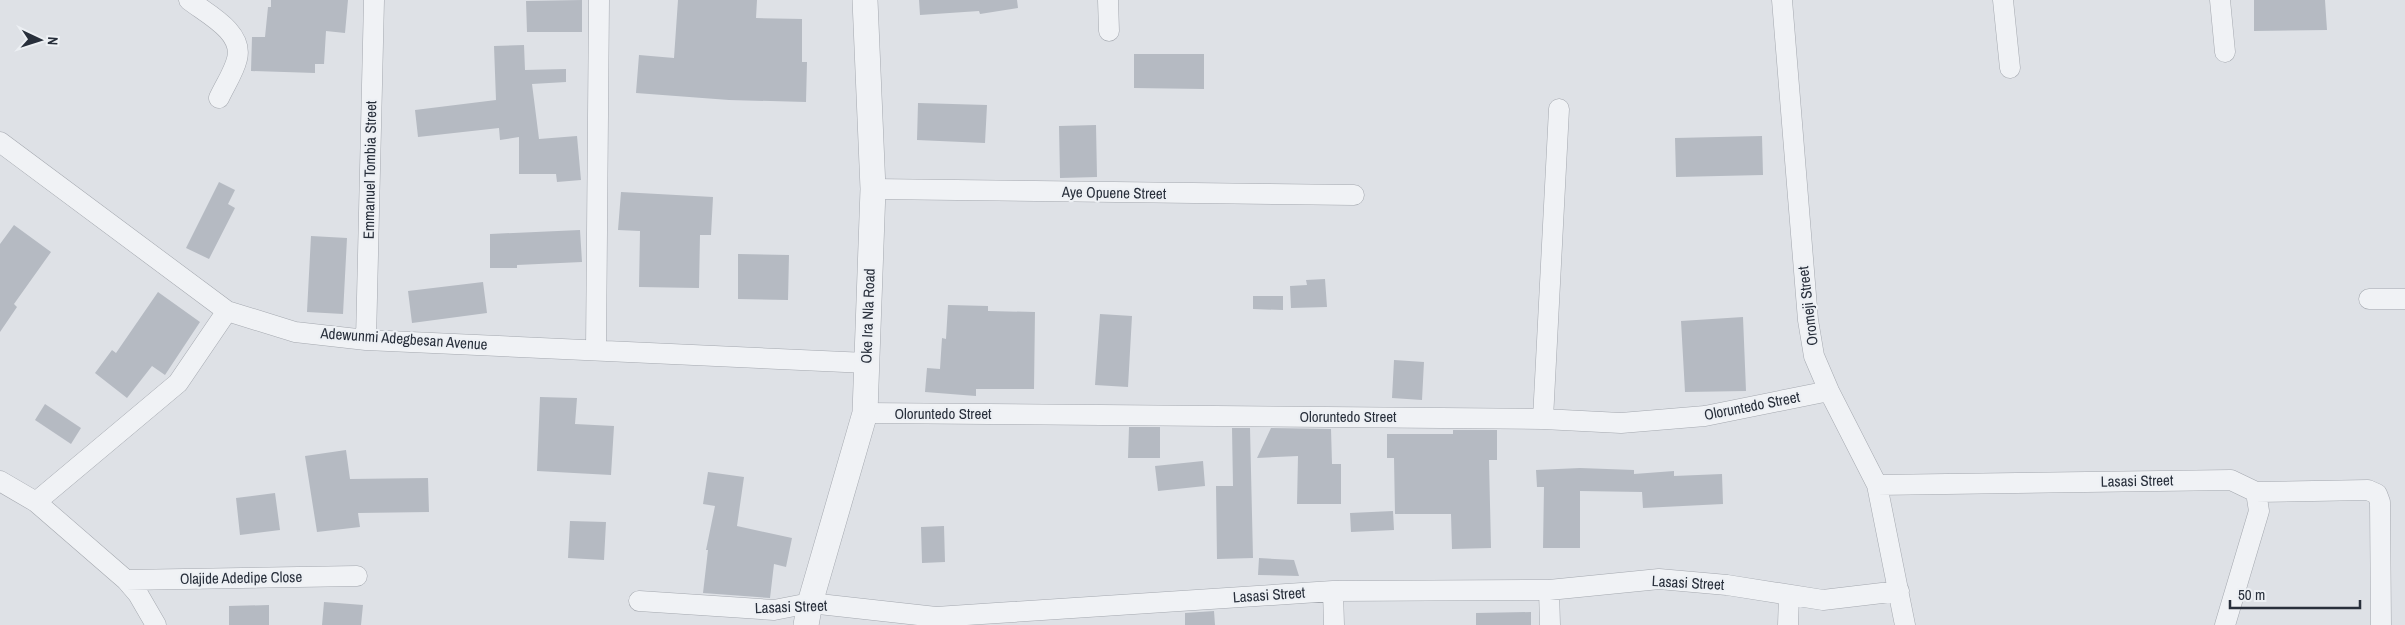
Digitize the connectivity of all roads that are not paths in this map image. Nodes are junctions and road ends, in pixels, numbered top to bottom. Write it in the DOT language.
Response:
graph roads {
  1 [pos="189,0"];
  2 [pos="374,0"];
  3 [pos="599,0"];
  4 [pos="865,0"];
  5 [pos="1108,0"];
  6 [pos="1782,0"];
  7 [pos="2002,0"];
  8 [pos="2220,0"];
  9 [pos="1109,31"];
  10 [pos="2225,52"];
  11 [pos="2010,68"];
  12 [pos="219,98"];
  13 [pos="1559,108"];
  14 [pos="0,142"];
  15 [pos="873,189"];
  16 [pos="1354,195"];
  17 [pos="2369,299"];
  18 [pos="2405,299"];
  19 [pos="227,311"];
  20 [pos="366,340"];
  21 [pos="596,349"];
  22 [pos="867,363"];
  23 [pos="1829,392"];
  24 [pos="864,413"];
  25 [pos="1543,418"];
  26 [pos="0,480"];
  27 [pos="1877,485"];
  28 [pos="2256,492"];
  29 [pos="36,502"];
  30 [pos="356,576"];
  31 [pos="126,580"];
  32 [pos="1549,590"];
  33 [pos="1899,590"];
  34 [pos="1333,591"];
  35 [pos="1789,596"];
  36 [pos="639,601"];
  37 [pos="808,614"];
  38 [pos="156,625"];
  39 [pos="1334,625"];
  40 [pos="1550,625"];
  41 [pos="1788,625"];
  42 [pos="1905,625"];
  43 [pos="2225,625"];
  44 [pos="2381,625"];
  1 -- 12 [label="street"];
  2 -- 20 [label="street, Emmanuel Tombia Street"];
  3 -- 21 [label="street"];
  4 -- 15 [label="street, Oke Ira Nla Road"];
  5 -- 9 [label="street"];
  6 -- 23 [label="street, Oromeji Street"];
  7 -- 11 [label="street"];
  8 -- 10 [label="street"];
  13 -- 25 [label="street"];
  14 -- 19 [label="street, Adewunmi Adegbesan Avenue"];
  15 -- 16 [label="street, Aye Opuene Street"];
  15 -- 22 [label="street, Oke Ira Nla Road"];
  17 -- 18 [label="street"];
  19 -- 20 [label="street, Adewunmi Adegbesan Avenue"];
  19 -- 29 [label="street"];
  20 -- 21 [label="street, Adewunmi Adegbesan Avenue"];
  21 -- 22 [label="street, Adewunmi Adegbesan Avenue"];
  22 -- 24 [label="street, Oke Ira Nla Road"];
  23 -- 25 [label="street, Oloruntedo Street"];
  23 -- 27 [label="street, Oromeji Street"];
  24 -- 25 [label="street, Oloruntedo Street"];
  24 -- 37 [label="street, Oke Ira Nla Road"];
  26 -- 29 [label="street"];
  27 -- 28 [label="street, Lasasi Street"];
  27 -- 33 [label="street, Oromeji Street"];
  28 -- 43 [label="street"];
  28 -- 44 [label="street"];
  29 -- 31 [label="street"];
  30 -- 31 [label="street, Olajide Adedipe Close"];
  31 -- 38 [label="street"];
  32 -- 34 [label="street, Lasasi Street"];
  32 -- 35 [label="street, Lasasi Street"];
  32 -- 40 [label="street"];
  33 -- 35 [label="street, Lasasi Street"];
  33 -- 42 [label="street, Oromeji Street"];
  34 -- 37 [label="street, Lasasi Street"];
  34 -- 39 [label="street"];
  35 -- 41 [label="street"];
  36 -- 37 [label="street, Lasasi Street"];
}
